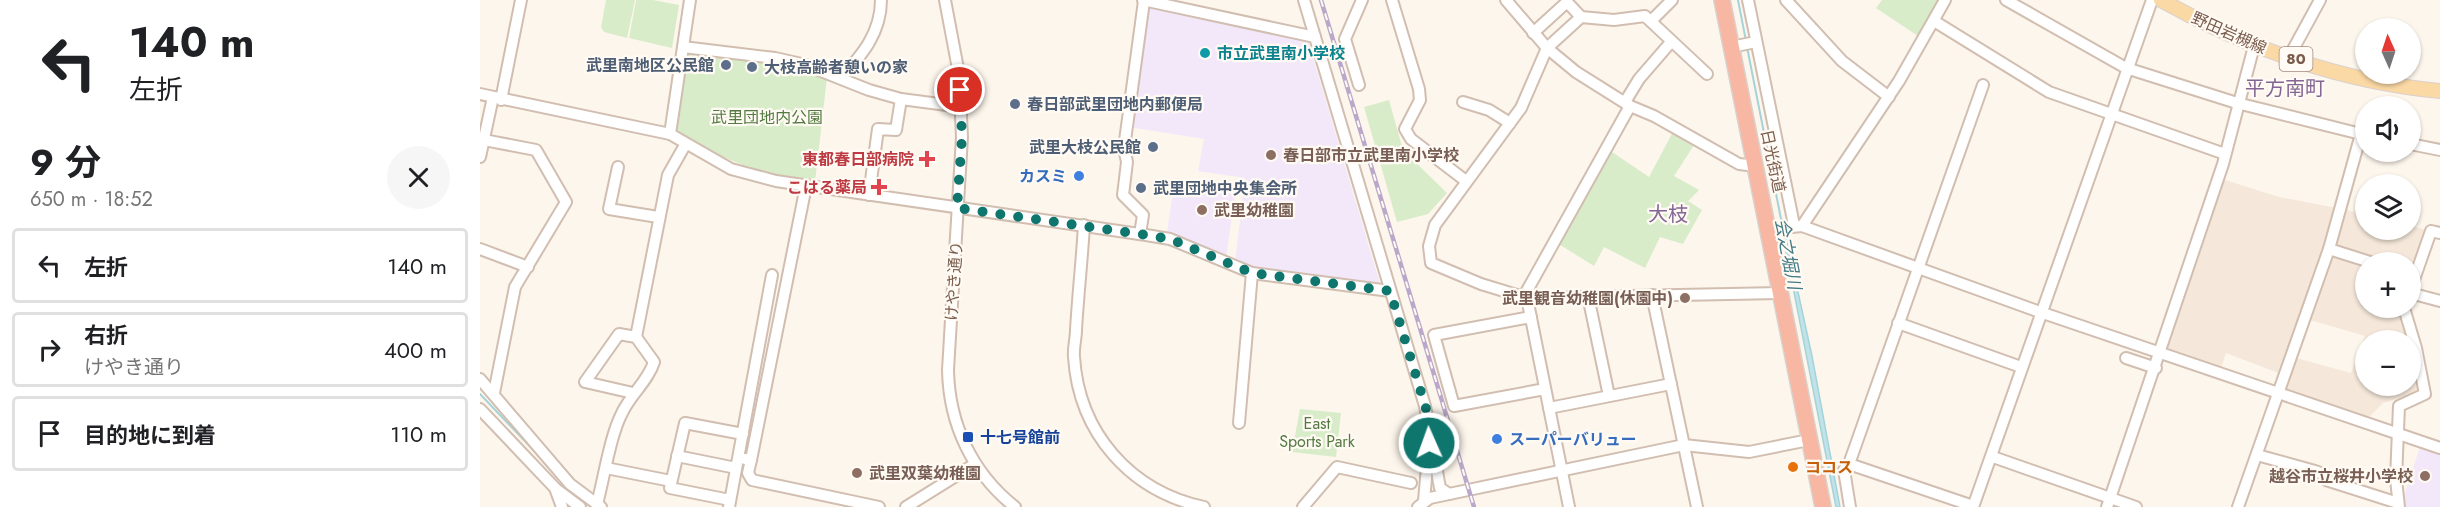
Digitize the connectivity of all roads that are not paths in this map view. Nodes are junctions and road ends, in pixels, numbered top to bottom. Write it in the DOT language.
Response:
graph roads {
  1 [pos="521,0"];
  2 [pos="690,0"];
  3 [pos="881,0"];
  4 [pos="945,0"];
  5 [pos="1304,0"];
  6 [pos="1362,0"];
  7 [pos="1392,0"];
  8 [pos="1506,0"];
  9 [pos="1672,0"];
  10 [pos="1722,0"];
  11 [pos="1748,0"];
  12 [pos="1786,0"];
  13 [pos="1945,0"];
  14 [pos="2006,0"];
  15 [pos="2152,0"];
  16 [pos="2161,0"];
  17 [pos="2320,0"];
  18 [pos="1143,1"];
  19 [pos="1581,16"];
  20 [pos="1651,21"];
  21 [pos="1934,21"];
  22 [pos="1533,33"];
  23 [pos="1315,36"];
  24 [pos="1671,42"];
  25 [pos="1754,42"];
  26 [pos="1736,46"];
  27 [pos="2254,46"];
  28 [pos="683,47"];
  29 [pos="1547,48"];
  30 [pos="2289,57"];
  31 [pos="2126,68"];
  32 [pos="1707,74"];
  33 [pos="841,78"];
  34 [pos="1359,85"];
  35 [pos="1983,85"];
  36 [pos="2440,91"];
  37 [pos="480,94"];
  38 [pos="1889,97"];
  39 [pos="497,98"];
  40 [pos="901,99"];
  41 [pos="1464,102"];
  42 [pos="2237,103"];
  43 [pos="1628,104"];
  44 [pos="962,107"];
  45 [pos="2111,112"];
  46 [pos="1510,123"];
  47 [pos="2355,133"];
  48 [pos="670,134"];
  49 [pos="484,140"];
  50 [pos="685,145"];
  51 [pos="2421,146"];
  52 [pos="2440,150"];
  53 [pos="2225,154"];
  54 [pos="480,157"];
  55 [pos="2355,162"];
  56 [pos="1756,166"];
  57 [pos="618,167"];
  58 [pos="1466,181"];
  59 [pos="806,186"];
  60 [pos="869,195"];
  61 [pos="957,208"];
  62 [pos="658,217"];
  63 [pos="1084,225"];
  64 [pos="1795,225"];
  65 [pos="1773,228"];
  66 [pos="2440,233"];
  67 [pos="1140,234"];
  68 [pos="480,249"];
  69 [pos="2329,249"];
  70 [pos="2421,256"];
  71 [pos="2355,257"];
  72 [pos="528,267"];
  73 [pos="1916,269"];
  74 [pos="1252,273"];
  75 [pos="772,274"];
  76 [pos="1390,291"];
  77 [pos="1781,293"];
  78 [pos="2421,295"];
  79 [pos="1588,296"];
  80 [pos="1652,296"];
  81 [pos="1525,297"];
  82 [pos="2440,301"];
  83 [pos="2040,312"];
  84 [pos="1531,317"];
  85 [pos="2407,318"];
  86 [pos="1898,323"];
  87 [pos="636,336"];
  88 [pos="2161,353"];
  89 [pos="2126,358"];
  90 [pos="2021,367"];
  91 [pos="2156,368"];
  92 [pos="480,379"];
  93 [pos="1671,384"];
  94 [pos="1545,389"];
  95 [pos="494,393"];
  96 [pos="633,393"];
  97 [pos="2279,393"];
  98 [pos="1609,396"];
  99 [pos="1549,408"];
  100 [pos="480,409"];
  101 [pos="1239,423"];
  102 [pos="1430,425"];
  103 [pos="742,434"];
  104 [pos="2398,434"];
  105 [pos="1809,440"];
  106 [pos="1684,445"];
  107 [pos="2440,448"];
  108 [pos="2257,455"];
  109 [pos="677,456"];
  110 [pos="1993,457"];
  111 [pos="751,460"];
  112 [pos="737,463"];
  113 [pos="975,464"];
  114 [pos="1849,464"];
  115 [pos="606,468"];
  116 [pos="1562,470"];
  117 [pos="671,481"];
  118 [pos="1411,483"];
  119 [pos="555,488"];
  120 [pos="1449,494"];
  121 [pos="2109,502"];
  122 [pos="730,503"];
  123 [pos="1421,504"];
  124 [pos="2398,505"];
  125 [pos="599,506"];
  126 [pos="562,507"];
  127 [pos="580,507"];
  128 [pos="879,507"];
  129 [pos="906,507"];
  130 [pos="1015,507"];
  131 [pos="1204,507"];
  132 [pos="1303,507"];
  133 [pos="1569,507"];
  134 [pos="1697,507"];
  135 [pos="1823,507"];
  136 [pos="1850,507"];
  137 [pos="1973,507"];
  138 [pos="2136,507"];
  139 [pos="2238,507"];
  1 -- 39 [label="street"];
  2 -- 28 [label="street"];
  3 -- 33 [label="street"];
  4 -- 44 [label="street, けやき通り"];
  5 -- 23 [label="street"];
  6 -- 34 [label="street"];
  7 -- 58 [label="street"];
  8 -- 22 [label="street"];
  9 -- 20 [label="street"];
  10 -- 26 [label="highway, 日光街道"];
  11 -- 25 [label="street"];
  12 -- 38 [label="street"];
  13 -- 21 [label="street"];
  14 -- 31 [label="street"];
  15 -- 31 [label="street"];
  16 -- 27 [label="main road, 野田岩槻線 / 80"];
  17 -- 30 [label="street"];
  18 -- 23 [label="street"];
  18 -- 67 [label="street"];
  19 -- 20 [label="street"];
  19 -- 22 [label="street"];
  19 -- 29 [label="street"];
  20 -- 24 [label="street"];
  21 -- 38 [label="street"];
  21 -- 45 [label="street"];
  22 -- 29 [label="street"];
  23 -- 76 [label="street"];
  24 -- 32 [label="street"];
  24 -- 43 [label="street"];
  25 -- 26 [label="street"];
  25 -- 64 [label="street"];
  26 -- 56 [label="highway, 日光街道"];
  27 -- 30 [label="main road, 野田岩槻線 / 80"];
  27 -- 42 [label="street"];
  28 -- 33 [label="street"];
  28 -- 48 [label="street"];
  29 -- 43 [label="street"];
  29 -- 46 [label="street"];
  30 -- 36 [label="main road, 野田岩槻線 / 80"];
  31 -- 42 [label="street"];
  31 -- 45 [label="street"];
  33 -- 40 [label="street"];
  35 -- 73 [label="street"];
  37 -- 39 [label="street"];
  38 -- 64 [label="street"];
  39 -- 48 [label="street"];
  39 -- 49 [label="street"];
  40 -- 44 [label="street"];
  40 -- 60 [label="street"];
  41 -- 46 [label="street"];
  42 -- 47 [label="street"];
  42 -- 53 [label="street"];
  43 -- 56 [label="street"];
  43 -- 81 [label="street"];
  44 -- 61 [label="street, けやき通り"];
  45 -- 53 [label="street"];
  45 -- 83 [label="street"];
  46 -- 58 [label="street"];
  48 -- 50 [label="street"];
  49 -- 54 [label="street"];
  49 -- 72 [label="street"];
  50 -- 59 [label="street"];
  50 -- 62 [label="street"];
  51 -- 52 [label="street"];
  53 -- 88 [label="street"];
  55 -- 69 [label="street"];
  56 -- 65 [label="highway, 日光街道"];
  57 -- 62 [label="street"];
  58 -- 81 [label="street"];
  59 -- 60 [label="street"];
  59 -- 111 [label="street"];
  60 -- 61 [label="street"];
  61 -- 63 [label="street"];
  61 -- 113 [label="street, けやき通り"];
  62 -- 87 [label="street"];
  63 -- 67 [label="street"];
  63 -- 131 [label="street"];
  64 -- 65 [label="street"];
  64 -- 73 [label="street"];
  65 -- 77 [label="highway, 日光街道"];
  66 -- 70 [label="street"];
  67 -- 74 [label="street"];
  68 -- 72 [label="street"];
  69 -- 71 [label="street"];
  69 -- 97 [label="street"];
  72 -- 95 [label="street"];
  73 -- 83 [label="street"];
  73 -- 86 [label="street"];
  74 -- 76 [label="street"];
  74 -- 101 [label="street"];
  75 -- 103 [label="street"];
  76 -- 102 [label="street"];
  77 -- 80 [label="street"];
  77 -- 105 [label="highway, 日光街道"];
  78 -- 82 [label="street"];
  79 -- 80 [label="street"];
  79 -- 81 [label="street"];
  79 -- 98 [label="street"];
  80 -- 93 [label="street"];
  81 -- 84 [label="street"];
  83 -- 88 [label="street"];
  83 -- 90 [label="street"];
  84 -- 94 [label="street"];
  84 -- 94 [label="street"];
  85 -- 104 [label="street"];
  86 -- 90 [label="street"];
  86 -- 114 [label="street"];
  87 -- 96 [label="street"];
  87 -- 96 [label="street"];
  88 -- 91 [label="street"];
  88 -- 97 [label="street"];
  89 -- 91 [label="street"];
  90 -- 110 [label="street"];
  91 -- 121 [label="street"];
  92 -- 95 [label="street"];
  93 -- 98 [label="street"];
  93 -- 106 [label="street"];
  94 -- 99 [label="street"];
  95 -- 125 [label="street"];
  96 -- 115 [label="street"];
  97 -- 104 [label="street"];
  97 -- 108 [label="street"];
  98 -- 99 [label="street"];
  99 -- 116 [label="street"];
  100 -- 119 [label="street"];
  102 -- 120 [label="street"];
  102 -- 123 [label="street"];
  103 -- 109 [label="street"];
  103 -- 112 [label="street"];
  104 -- 107 [label="street"];
  104 -- 124 [label="street"];
  105 -- 106 [label="street"];
  105 -- 135 [label="highway, 日光街道"];
  106 -- 116 [label="street"];
  106 -- 134 [label="street"];
  108 -- 124 [label="street"];
  108 -- 139 [label="street"];
  109 -- 112 [label="street"];
  109 -- 117 [label="street"];
  110 -- 121 [label="street"];
  110 -- 137 [label="street"];
  111 -- 112 [label="street"];
  111 -- 128 [label="street"];
  112 -- 122 [label="street"];
  113 -- 129 [label="street"];
  113 -- 130 [label="street, けやき通り"];
  114 -- 136 [label="street"];
  114 -- 137 [label="street"];
  115 -- 117 [label="street"];
  115 -- 125 [label="street"];
  116 -- 120 [label="street"];
  116 -- 133 [label="street"];
  117 -- 122 [label="street"];
  118 -- 132 [label="street"];
  119 -- 126 [label="street"];
  119 -- 127 [label="street"];
  120 -- 123 [label="street"];
  121 -- 138 [label="street"];
}
